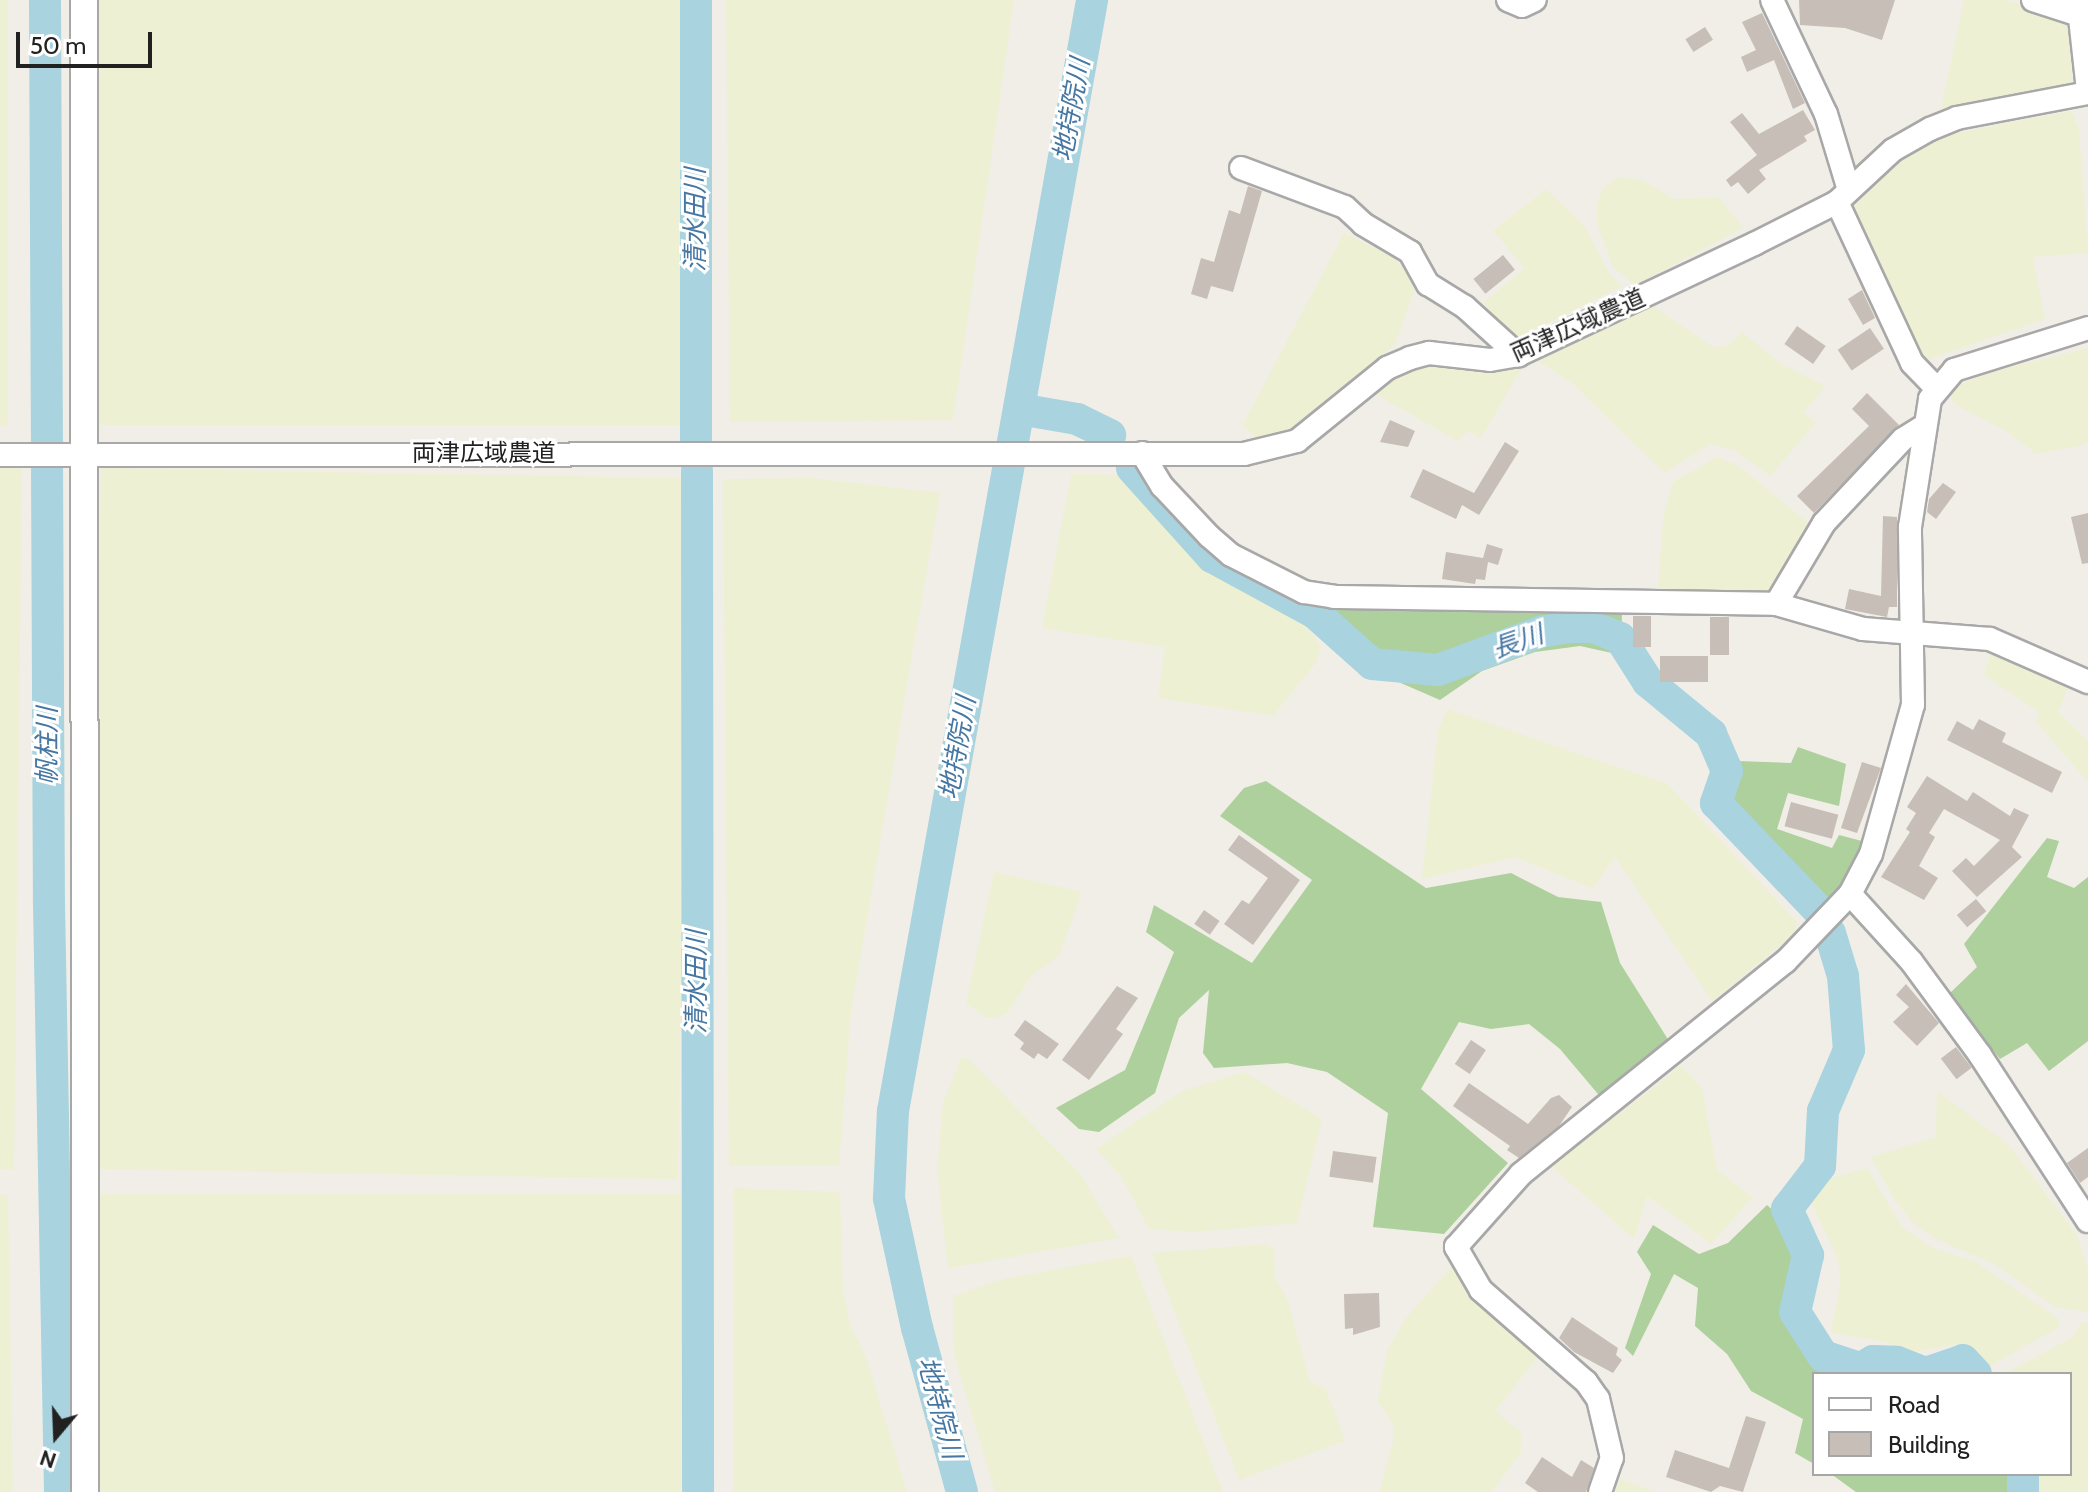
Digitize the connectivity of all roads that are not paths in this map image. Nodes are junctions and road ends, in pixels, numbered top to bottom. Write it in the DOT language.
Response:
graph roads {
  1 [pos="84,0"];
  2 [pos="1508,0"];
  3 [pos="1535,0"];
  4 [pos="1772,0"];
  5 [pos="2033,0"];
  6 [pos="2079,8"];
  7 [pos="2088,91"];
  8 [pos="1241,168"];
  9 [pos="1843,196"];
  10 [pos="2088,328"];
  11 [pos="1518,355"];
  12 [pos="1936,388"];
  13 [pos="1925,425"];
  14 [pos="1142,453"];
  15 [pos="85,454"];
  16 [pos="0,455"];
  17 [pos="1776,604"];
  18 [pos="1913,636"];
  19 [pos="2088,682"];
  20 [pos="1850,894"];
  21 [pos="2088,1221"];
  22 [pos="85,1492"];
  23 [pos="1600,1492"];
  1 -- 15 [label="street"];
  2 -- 3 [label="street"];
  4 -- 9 [label="street"];
  5 -- 6 [label="street"];
  6 -- 7 [label="street"];
  7 -- 9 [label="street, 両津広域農道"];
  8 -- 11 [label="street"];
  9 -- 11 [label="street, 両津広域農道"];
  9 -- 12 [label="street"];
  10 -- 12 [label="street"];
  11 -- 14 [label="street, 両津広域農道"];
  12 -- 13 [label="street"];
  13 -- 17 [label="street"];
  13 -- 18 [label="street"];
  14 -- 15 [label="street, 両津広域農道"];
  14 -- 17 [label="street"];
  15 -- 16 [label="street, 両津広域農道"];
  15 -- 22 [label="street"];
  17 -- 18 [label="street"];
  18 -- 19 [label="street"];
  18 -- 20 [label="street"];
  20 -- 21 [label="street"];
  20 -- 23 [label="street"];
}
